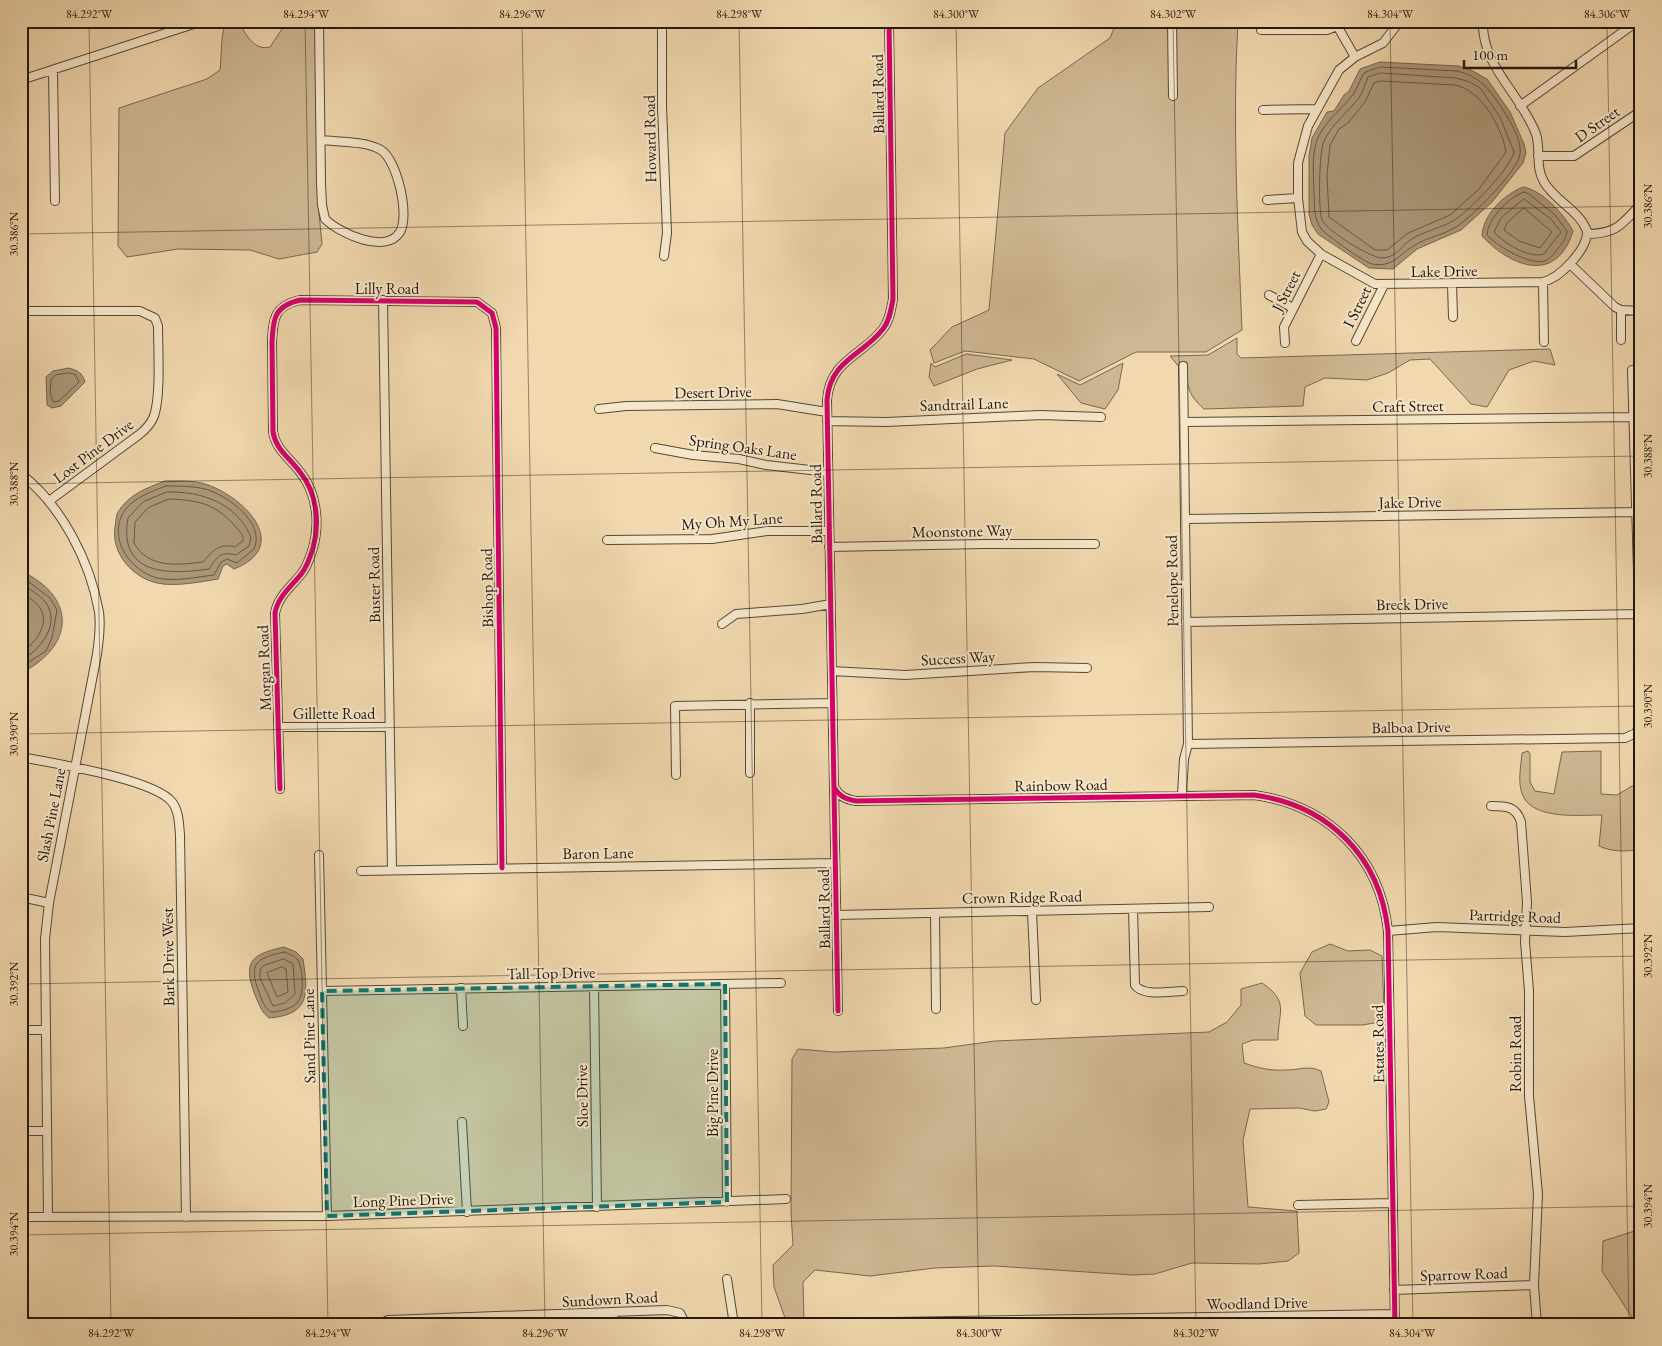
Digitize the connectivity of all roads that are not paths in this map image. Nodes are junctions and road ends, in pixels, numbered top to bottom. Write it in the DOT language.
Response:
graph roads {
  1 [pos="203,21"];
  2 [pos="319,21"];
  3 [pos="662,21"];
  4 [pos="889,21"];
  5 [pos="1172,21"];
  6 [pos="1400,21"];
  7 [pos="1483,21"];
  8 [pos="1638,21"];
  9 [pos="1335,23"];
  10 [pos="1261,30"];
  11 [pos="1355,57"];
  12 [pos="53,70"];
  13 [pos="21,80"];
  14 [pos="1172,96"];
  15 [pos="1520,106"];
  16 [pos="1317,109"];
  17 [pos="1263,110"];
  18 [pos="1641,111"];
  19 [pos="321,140"];
  20 [pos="1538,156"];
  21 [pos="1298,198"];
  22 [pos="55,200"];
  23 [pos="1266,200"];
  24 [pos="1641,204"];
  25 [pos="1587,234"];
  26 [pos="1321,254"];
  27 [pos="664,256"];
  28 [pos="1570,264"];
  29 [pos="1543,282"];
  30 [pos="1452,284"];
  31 [pos="1384,285"];
  32 [pos="1269,294"];
  33 [pos="383,300"];
  34 [pos="284,305"];
  35 [pos="489,308"];
  36 [pos="1293,308"];
  37 [pos="1621,310"];
  38 [pos="21,311"];
  39 [pos="1641,311"];
  40 [pos="1453,317"];
  41 [pos="1621,340"];
  42 [pos="1356,341"];
  43 [pos="1544,342"];
  44 [pos="1285,343"];
  45 [pos="1183,366"];
  46 [pos="1632,370"];
  47 [pos="599,409"];
  48 [pos="827,412"];
  49 [pos="1102,417"];
  50 [pos="1633,417"];
  51 [pos="827,421"];
  52 [pos="1184,422"];
  53 [pos="655,448"];
  54 [pos="828,472"];
  55 [pos="21,474"];
  56 [pos="50,501"];
  57 [pos="1636,512"];
  58 [pos="1185,519"];
  59 [pos="829,531"];
  60 [pos="607,540"];
  61 [pos="1095,544"];
  62 [pos="830,547"];
  63 [pos="831,604"];
  64 [pos="1639,614"];
  65 [pos="1186,622"];
  66 [pos="722,624"];
  67 [pos="1087,668"];
  68 [pos="832,671"];
  69 [pos="1641,672"];
  70 [pos="750,703"];
  71 [pos="832,703"];
  72 [pos="1641,723"];
  73 [pos="279,727"];
  74 [pos="390,727"];
  75 [pos="1188,744"];
  76 [pos="21,757"];
  77 [pos="75,767"];
  78 [pos="750,773"];
  79 [pos="676,775"];
  80 [pos="834,787"];
  81 [pos="280,789"];
  82 [pos="1182,795"];
  83 [pos="1293,804"];
  84 [pos="1491,806"];
  85 [pos="319,855"];
  86 [pos="835,863"];
  87 [pos="502,868"];
  88 [pos="392,870"];
  89 [pos="360,871"];
  90 [pos="21,897"];
  91 [pos="49,903"];
  92 [pos="1209,907"];
  93 [pos="1134,909"];
  94 [pos="1032,911"];
  95 [pos="935,913"];
  96 [pos="836,915"];
  97 [pos="1641,928"];
  98 [pos="1388,931"];
  99 [pos="1525,932"];
  100 [pos="781,983"];
  101 [pos="725,984"];
  102 [pos="594,986"];
  103 [pos="461,988"];
  104 [pos="322,991"];
  105 [pos="1183,991"];
  106 [pos="1036,1000"];
  107 [pos="936,1009"];
  108 [pos="838,1011"];
  109 [pos="463,1026"];
  110 [pos="21,1030"];
  111 [pos="45,1030"];
  112 [pos="462,1122"];
  113 [pos="21,1131"];
  114 [pos="47,1131"];
  115 [pos="786,1199"];
  116 [pos="726,1202"];
  117 [pos="1393,1203"];
  118 [pos="1298,1205"];
  119 [pos="597,1207"];
  120 [pos="466,1212"];
  121 [pos="328,1216"];
  122 [pos="21,1217"];
  123 [pos="48,1217"];
  124 [pos="186,1217"];
  125 [pos="727,1279"];
  126 [pos="1534,1285"];
  127 [pos="1394,1290"];
  128 [pos="613,1313"];
  129 [pos="1395,1314"];
  130 [pos="543,1316"];
  131 [pos="1193,1321"];
  132 [pos="445,1322"];
  133 [pos="1078,1322"];
  134 [pos="965,1323"];
  135 [pos="378,1325"];
  136 [pos="543,1325"];
  137 [pos="614,1325"];
  138 [pos="686,1325"];
  139 [pos="734,1325"];
  140 [pos="881,1325"];
  141 [pos="1395,1325"];
  142 [pos="1537,1325"];
  1 -- 12 [label="street"];
  2 -- 19 [label="street"];
  3 -- 27 [label="street, Howard Road"];
  4 -- 48 [label="street, Ballard Road"];
  5 -- 14 [label="street"];
  6 -- 11 [label="street, Lake Drive"];
  7 -- 15 [label="street"];
  8 -- 15 [label="street"];
  9 -- 10 [label="street"];
  9 -- 11 [label="street"];
  11 -- 16 [label="street, Lake Drive"];
  12 -- 13 [label="street"];
  12 -- 22 [label="street"];
  15 -- 20 [label="street"];
  16 -- 17 [label="street"];
  16 -- 21 [label="street, Lake Drive"];
  18 -- 20 [label="street, D Street"];
  19 -- 19 [label="street"];
  20 -- 25 [label="street"];
  21 -- 23 [label="street"];
  21 -- 26 [label="street, Lake Drive"];
  24 -- 25 [label="street"];
  25 -- 28 [label="street"];
  26 -- 31 [label="street, Lake Drive"];
  26 -- 36 [label="street, J Street"];
  28 -- 29 [label="street"];
  28 -- 37 [label="street"];
  29 -- 30 [label="street, Lake Drive"];
  29 -- 43 [label="street"];
  30 -- 31 [label="street, Lake Drive"];
  30 -- 40 [label="street"];
  31 -- 42 [label="street, I Street"];
  32 -- 36 [label="street"];
  33 -- 34 [label="street, Lilly Road"];
  33 -- 35 [label="street, Lilly Road"];
  33 -- 74 [label="street, Buster Road"];
  34 -- 73 [label="street, Morgan Road"];
  35 -- 87 [label="street, Bishop Road"];
  36 -- 44 [label="street, J Street"];
  37 -- 39 [label="street"];
  37 -- 41 [label="street"];
  38 -- 56 [label="street, Lost Pine Drive"];
  45 -- 52 [label="street, Penelope Road"];
  46 -- 50 [label="street"];
  47 -- 48 [label="street, Desert Drive"];
  48 -- 51 [label="street, Ballard Road"];
  49 -- 51 [label="street, Sandtrail Lane"];
  50 -- 52 [label="street, Craft Street"];
  50 -- 57 [label="street"];
  51 -- 54 [label="street, Ballard Road"];
  52 -- 58 [label="street, Penelope Road"];
  53 -- 54 [label="street, Spring Oaks Lane"];
  54 -- 59 [label="street, Ballard Road"];
  55 -- 56 [label="street, Slash Pine Lane"];
  56 -- 77 [label="street, Slash Pine Lane"];
  57 -- 58 [label="street, Jake Drive"];
  57 -- 64 [label="street"];
  58 -- 65 [label="street, Penelope Road"];
  59 -- 60 [label="street, My Oh My Lane"];
  59 -- 62 [label="street, Ballard Road"];
  61 -- 62 [label="street, Moonstone Way"];
  62 -- 63 [label="street, Ballard Road"];
  63 -- 66 [label="street"];
  63 -- 68 [label="street, Ballard Road"];
  64 -- 65 [label="street, Breck Drive"];
  64 -- 69 [label="street"];
  65 -- 75 [label="street, Penelope Road"];
  67 -- 68 [label="street, Success Way"];
  68 -- 71 [label="street, Ballard Road"];
  70 -- 71 [label="street"];
  70 -- 78 [label="street"];
  70 -- 79 [label="street"];
  71 -- 80 [label="street, Ballard Road"];
  72 -- 75 [label="street, Balboa Drive"];
  73 -- 74 [label="street, Gillette Road"];
  73 -- 81 [label="street, Morgan Road"];
  74 -- 88 [label="street, Buster Road"];
  75 -- 82 [label="street, Penelope Road"];
  76 -- 77 [label="street, Bark Drive West"];
  77 -- 91 [label="street, Slash Pine Lane"];
  77 -- 124 [label="street, Bark Drive West"];
  80 -- 82 [label="street, Rainbow Road"];
  80 -- 86 [label="street, Ballard Road"];
  82 -- 83 [label="street, Rainbow Road"];
  83 -- 98 [label="street, Estates Road"];
  84 -- 99 [label="street, Robin Road"];
  85 -- 104 [label="street, Sand Pine Lane"];
  86 -- 87 [label="street, Baron Lane"];
  86 -- 96 [label="street, Ballard Road"];
  87 -- 88 [label="street, Baron Lane"];
  88 -- 89 [label="street, Baron Lane"];
  90 -- 91 [label="street"];
  91 -- 111 [label="street, Slash Pine Lane"];
  92 -- 93 [label="street, Crown Ridge Road"];
  93 -- 94 [label="street, Crown Ridge Road"];
  93 -- 105 [label="street"];
  94 -- 95 [label="street, Crown Ridge Road"];
  94 -- 106 [label="street"];
  95 -- 96 [label="street, Crown Ridge Road"];
  95 -- 107 [label="street"];
  96 -- 108 [label="street, Ballard Road"];
  97 -- 99 [label="street, Partridge Road"];
  98 -- 99 [label="street, Partridge Road"];
  98 -- 117 [label="street, Estates Road"];
  99 -- 126 [label="street, Robin Road"];
  100 -- 101 [label="street, Tall Top Drive"];
  101 -- 102 [label="street, Tall Top Drive"];
  101 -- 116 [label="street, Big Pine Drive"];
  102 -- 103 [label="street, Tall Top Drive"];
  102 -- 119 [label="street, Sloe Drive"];
  103 -- 104 [label="street, Tall Top Drive"];
  103 -- 109 [label="street"];
  104 -- 121 [label="street, Sand Pine Lane"];
  110 -- 111 [label="street"];
  111 -- 114 [label="street, Slash Pine Lane"];
  112 -- 120 [label="street"];
  113 -- 114 [label="street"];
  114 -- 123 [label="street, Slash Pine Lane"];
  115 -- 116 [label="street, Long Pine Drive"];
  116 -- 119 [label="street, Long Pine Drive"];
  117 -- 118 [label="street"];
  117 -- 127 [label="street, Estates Road"];
  119 -- 120 [label="street, Long Pine Drive"];
  120 -- 121 [label="street, Long Pine Drive"];
  121 -- 124 [label="street, Long Pine Drive"];
  122 -- 123 [label="street, Long Pine Drive"];
  123 -- 124 [label="street, Long Pine Drive"];
  125 -- 139 [label="street"];
  126 -- 127 [label="street, Sparrow Road"];
  126 -- 142 [label="street, Robin Road"];
  127 -- 129 [label="street, Estates Road"];
  128 -- 130 [label="street, Sundown Road"];
  128 -- 137 [label="street"];
  128 -- 138 [label="street, Sundown Road"];
  129 -- 131 [label="street, Woodland Drive"];
  129 -- 141 [label="street, Estates Road"];
  130 -- 132 [label="street, Sundown Road"];
  130 -- 136 [label="street"];
  131 -- 133 [label="street, Woodland Drive"];
  132 -- 135 [label="street, Sundown Road"];
  133 -- 134 [label="street, Woodland Drive"];
  134 -- 140 [label="street, Woodland Drive"];
}
